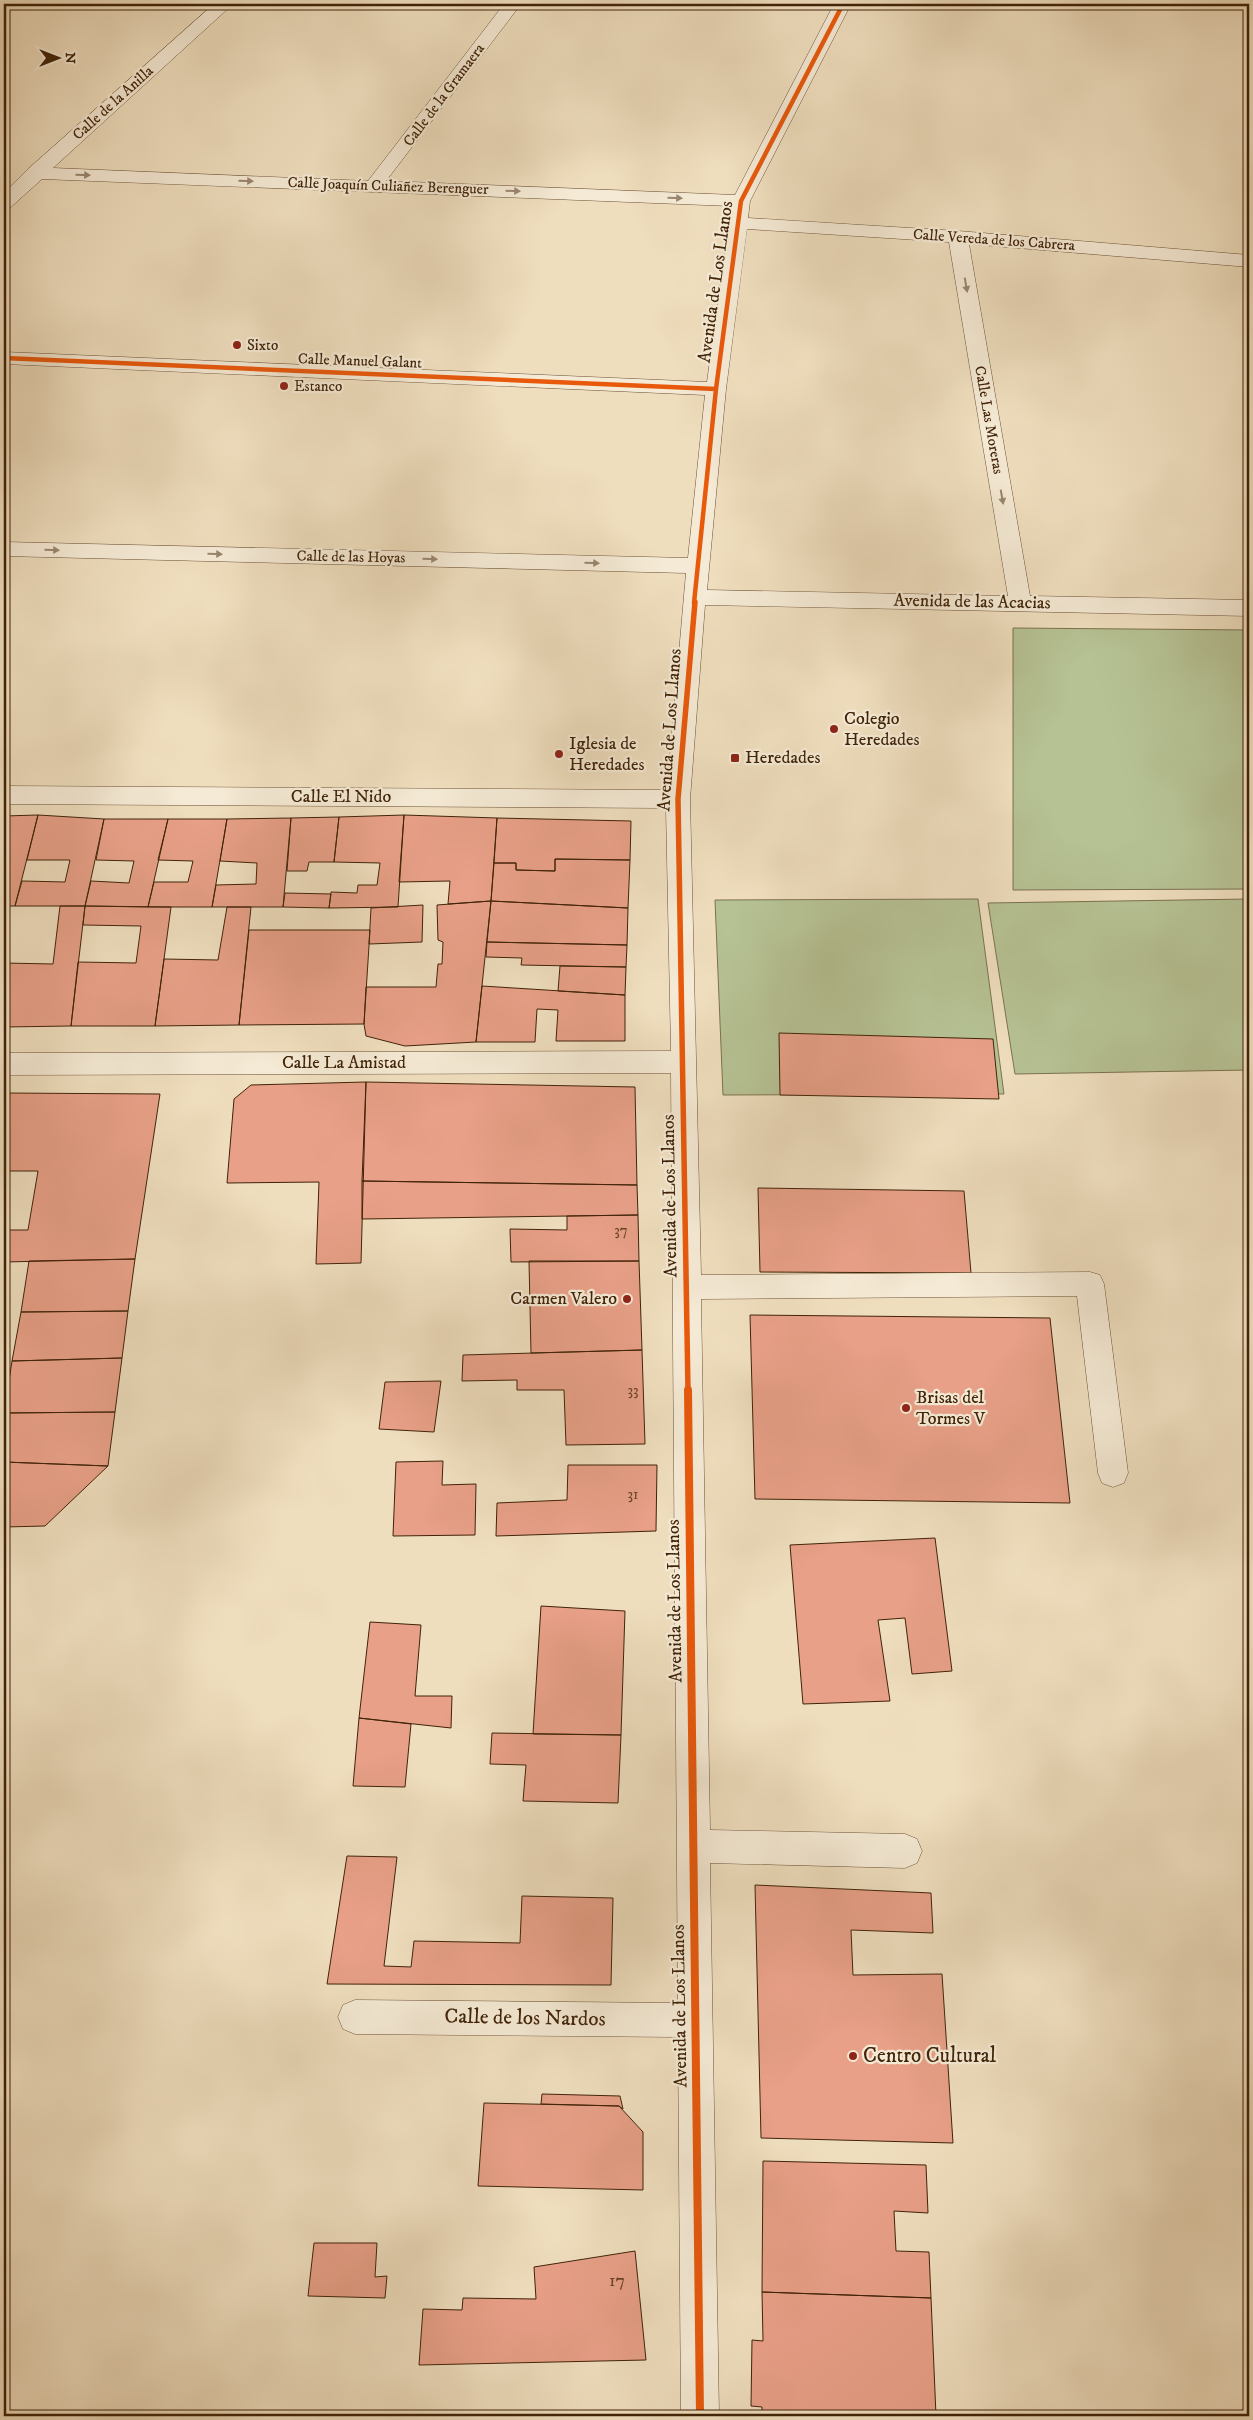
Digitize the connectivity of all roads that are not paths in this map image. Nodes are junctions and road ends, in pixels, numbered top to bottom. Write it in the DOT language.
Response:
graph roads {
  1 [pos="224,4"];
  2 [pos="513,4"];
  3 [pos="839,4"];
  4 [pos="843,4"];
  5 [pos="35,173"];
  6 [pos="374,185"];
  7 [pos="741,201"];
  8 [pos="4,203"];
  9 [pos="738,222"];
  10 [pos="958,237"];
  11 [pos="1249,261"];
  12 [pos="4,358"];
  13 [pos="716,389"];
  14 [pos="4,549"];
  15 [pos="699,566"];
  16 [pos="695,597"];
  17 [pos="1020,603"];
  18 [pos="1249,608"];
  19 [pos="4,795"];
  20 [pos="678,799"];
  21 [pos="684,1062"];
  22 [pos="4,1064"];
  23 [pos="686,1288"];
  24 [pos="1113,1473"];
  25 [pos="693,1846"];
  26 [pos="905,1851"];
  27 [pos="355,2016"];
  28 [pos="695,2020"];
  29 [pos="700,2416"];
  1 -- 5 [label="street, Calle de la Anilla"];
  2 -- 6 [label="street, Calle de la Gramaera"];
  3 -- 4 [label="street"];
  4 -- 7 [label="street, Avenida de Los Llanos"];
  5 -- 6 [label="street, Calle Joaquín Culiañez Berenguer, one-way"];
  5 -- 8 [label="street, Calle de la Anilla"];
  6 -- 7 [label="street, Calle Joaquín Culiañez Berenguer, one-way"];
  7 -- 9 [label="street, Avenida de Los Llanos"];
  9 -- 10 [label="street, Calle Vereda de los Cabrera"];
  9 -- 13 [label="street, Avenida de Los Llanos"];
  10 -- 11 [label="street, Calle Vereda de los Cabrera"];
  10 -- 17 [label="street, Calle Las Moreras, one-way"];
  12 -- 13 [label="street, Calle Manuel Galant"];
  13 -- 15 [label="street, Avenida de Los Llanos"];
  14 -- 15 [label="street, Calle de las Hoyas, one-way"];
  15 -- 16 [label="street, Avenida de Los Llanos"];
  16 -- 17 [label="street, Avenida de las Acacias"];
  16 -- 20 [label="street, Avenida de Los Llanos"];
  17 -- 18 [label="street, Avenida de las Acacias"];
  19 -- 20 [label="street, Calle El Nido"];
  20 -- 21 [label="street, Avenida de Los Llanos"];
  21 -- 22 [label="street, Calle La Amistad"];
  21 -- 23 [label="street, Avenida de Los Llanos"];
  23 -- 24 [label="street"];
  23 -- 25 [label="street, Avenida de Los Llanos"];
  25 -- 26 [label="street"];
  25 -- 28 [label="street, Avenida de Los Llanos"];
  27 -- 28 [label="street, Calle de los Nardos"];
  28 -- 29 [label="street, Avenida de Los Llanos"];
}
